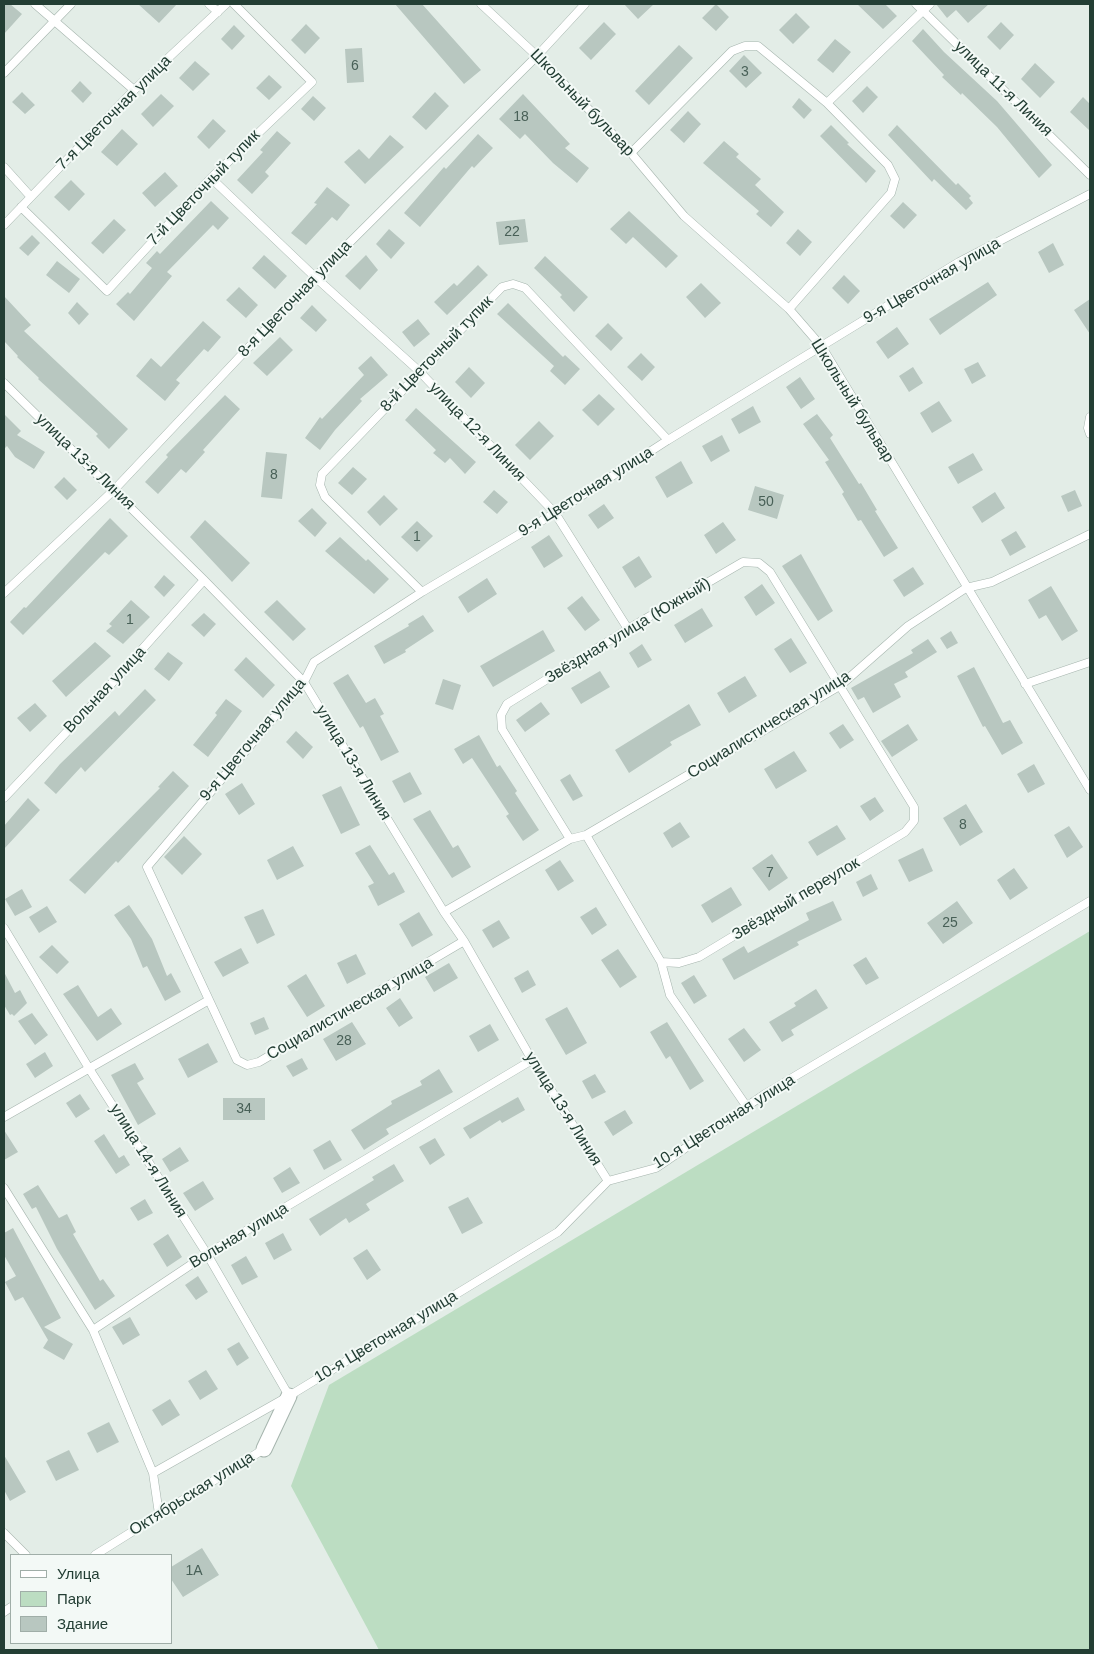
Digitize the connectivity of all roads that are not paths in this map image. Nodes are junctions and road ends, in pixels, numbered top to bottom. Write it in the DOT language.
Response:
graph roads {
  1 [pos="35,4"];
  2 [pos="72,4"];
  3 [pos="209,4"];
  4 [pos="226,4"];
  5 [pos="234,4"];
  6 [pos="481,4"];
  7 [pos="585,4"];
  8 [pos="916,4"];
  9 [pos="930,4"];
  10 [pos="923,11"];
  11 [pos="218,12"];
  12 [pos="55,22"];
  13 [pos="537,56"];
  14 [pos="4,73"];
  15 [pos="134,90"];
  16 [pos="827,103"];
  17 [pos="631,153"];
  18 [pos="4,167"];
  19 [pos="1090,174"];
  20 [pos="211,178"];
  21 [pos="1090,194"];
  22 [pos="31,197"];
  23 [pos="21,207"];
  24 [pos="4,225"];
  25 [pos="315,277"];
  26 [pos="789,309"];
  27 [pos="822,347"];
  28 [pos="419,371"];
  29 [pos="4,383"];
  30 [pos="1090,417"];
  31 [pos="1090,434"];
  32 [pos="668,440"];
  33 [pos="114,490"];
  34 [pos="555,513"];
  35 [pos="1090,534"];
  36 [pos="204,580"];
  37 [pos="966,588"];
  38 [pos="422,592"];
  39 [pos="4,593"];
  40 [pos="628,629"];
  41 [pos="1090,662"];
  42 [pos="304,682"];
  43 [pos="1025,684"];
  44 [pos="841,685"];
  45 [pos="1090,790"];
  46 [pos="4,798"];
  47 [pos="586,836"];
  48 [pos="570,839"];
  49 [pos="147,867"];
  50 [pos="1090,901"];
  51 [pos="444,912"];
  52 [pos="4,928"];
  53 [pos="464,941"];
  54 [pos="661,962"];
  55 [pos="210,1000"];
  56 [pos="532,1060"];
  57 [pos="90,1070"];
  58 [pos="747,1108"];
  59 [pos="4,1117"];
  60 [pos="608,1181"];
  61 [pos="4,1188"];
  62 [pos="207,1254"];
  63 [pos="93,1330"];
  64 [pos="289,1396"];
  65 [pos="264,1449"];
  66 [pos="153,1473"];
  67 [pos="159,1514"];
  68 [pos="4,1532"];
  69 [pos="25,1554"];
  70 [pos="97,1554"];
  1 -- 12 [label="lane"];
  2 -- 12 [label="lane"];
  3 -- 11 [label="lane"];
  4 -- 11 [label="lane, 7-я Цветочная улица"];
  5 -- 20 [label="lane, 7-й Цветочный тупик"];
  6 -- 13 [label="lane, Школьный бульвар"];
  7 -- 13 [label="lane, 8-я Цветочная улица"];
  8 -- 10 [label="lane, улица 11-я Линия"];
  9 -- 10 [label="lane"];
  10 -- 16 [label="lane"];
  10 -- 19 [label="lane, улица 11-я Линия"];
  11 -- 15 [label="lane, 7-я Цветочная улица"];
  12 -- 14 [label="lane"];
  12 -- 15 [label="lane"];
  13 -- 17 [label="lane, Школьный бульвар"];
  13 -- 25 [label="lane, 8-я Цветочная улица"];
  15 -- 22 [label="lane, 7-я Цветочная улица"];
  16 -- 17 [label="lane"];
  16 -- 26 [label="lane"];
  17 -- 26 [label="lane, Школьный бульвар"];
  18 -- 22 [label="lane"];
  20 -- 23 [label="lane, 7-й Цветочный тупик"];
  20 -- 25 [label="lane, улица 12-я Линия"];
  21 -- 27 [label="lane, 9-я Цветочная улица"];
  22 -- 23 [label="lane, 7-я Цветочная улица"];
  23 -- 24 [label="lane, 7-я Цветочная улица"];
  25 -- 28 [label="lane, улица 12-я Линия"];
  25 -- 33 [label="lane, 8-я Цветочная улица"];
  26 -- 27 [label="lane, Школьный бульвар"];
  27 -- 32 [label="lane, 9-я Цветочная улица"];
  27 -- 37 [label="lane, Школьный бульвар"];
  28 -- 32 [label="lane, 8-й Цветочный тупик"];
  28 -- 34 [label="lane, улица 12-я Линия"];
  28 -- 38 [label="lane, 8-й Цветочный тупик"];
  29 -- 33 [label="lane, улица 13-я Линия"];
  30 -- 31 [label="lane"];
  32 -- 34 [label="lane, 9-я Цветочная улица"];
  33 -- 36 [label="lane, улица 13-я Линия"];
  33 -- 39 [label="lane, 8-я Цветочная улица"];
  34 -- 38 [label="lane, 9-я Цветочная улица"];
  34 -- 40 [label="lane, улица 12-я Линия"];
  35 -- 37 [label="lane, Социалистическая улица"];
  36 -- 42 [label="lane, улица 13-я Линия"];
  36 -- 46 [label="lane, Вольная улица"];
  37 -- 43 [label="lane, Школьный бульвар"];
  37 -- 44 [label="lane, Социалистическая улица"];
  38 -- 42 [label="lane, 9-я Цветочная улица"];
  40 -- 44 [label="lane, Звёздная улица (Южный)"];
  40 -- 48 [label="lane, Звёздная улица (Южный)"];
  41 -- 43 [label="lane"];
  42 -- 49 [label="lane, 9-я Цветочная улица"];
  42 -- 51 [label="lane, улица 13-я Линия"];
  43 -- 45 [label="lane, Школьный бульвар"];
  44 -- 47 [label="lane, Социалистическая улица"];
  44 -- 54 [label="lane, Звёздный переулок"];
  47 -- 48 [label="lane, Социалистическая улица"];
  47 -- 54 [label="lane"];
  48 -- 51 [label="lane, Социалистическая улица"];
  49 -- 55 [label="lane, Социалистическая улица"];
  50 -- 58 [label="lane, 10-я Цветочная улица"];
  51 -- 53 [label="lane, улица 13-я Линия"];
  52 -- 57 [label="lane, улица 14-я Линия"];
  53 -- 55 [label="lane, Социалистическая улица"];
  53 -- 56 [label="lane, улица 13-я Линия"];
  54 -- 58 [label="lane"];
  55 -- 57 [label="lane"];
  56 -- 60 [label="lane, улица 13-я Линия"];
  56 -- 62 [label="lane, Вольная улица"];
  57 -- 59 [label="lane"];
  57 -- 62 [label="lane, улица 14-я Линия"];
  58 -- 60 [label="lane, 10-я Цветочная улица"];
  60 -- 64 [label="lane, 10-я Цветочная улица"];
  61 -- 63 [label="lane"];
  62 -- 63 [label="lane, Вольная улица"];
  62 -- 64 [label="lane, улица 14-я Линия"];
  63 -- 66 [label="lane"];
  64 -- 65 [label="street"];
  64 -- 66 [label="lane, 10-я Цветочная улица"];
  65 -- 67 [label="lane, Октябрьская улица"];
  66 -- 67 [label="lane"];
  67 -- 70 [label="lane, Октябрьская улица"];
  68 -- 69 [label="lane"];
}
